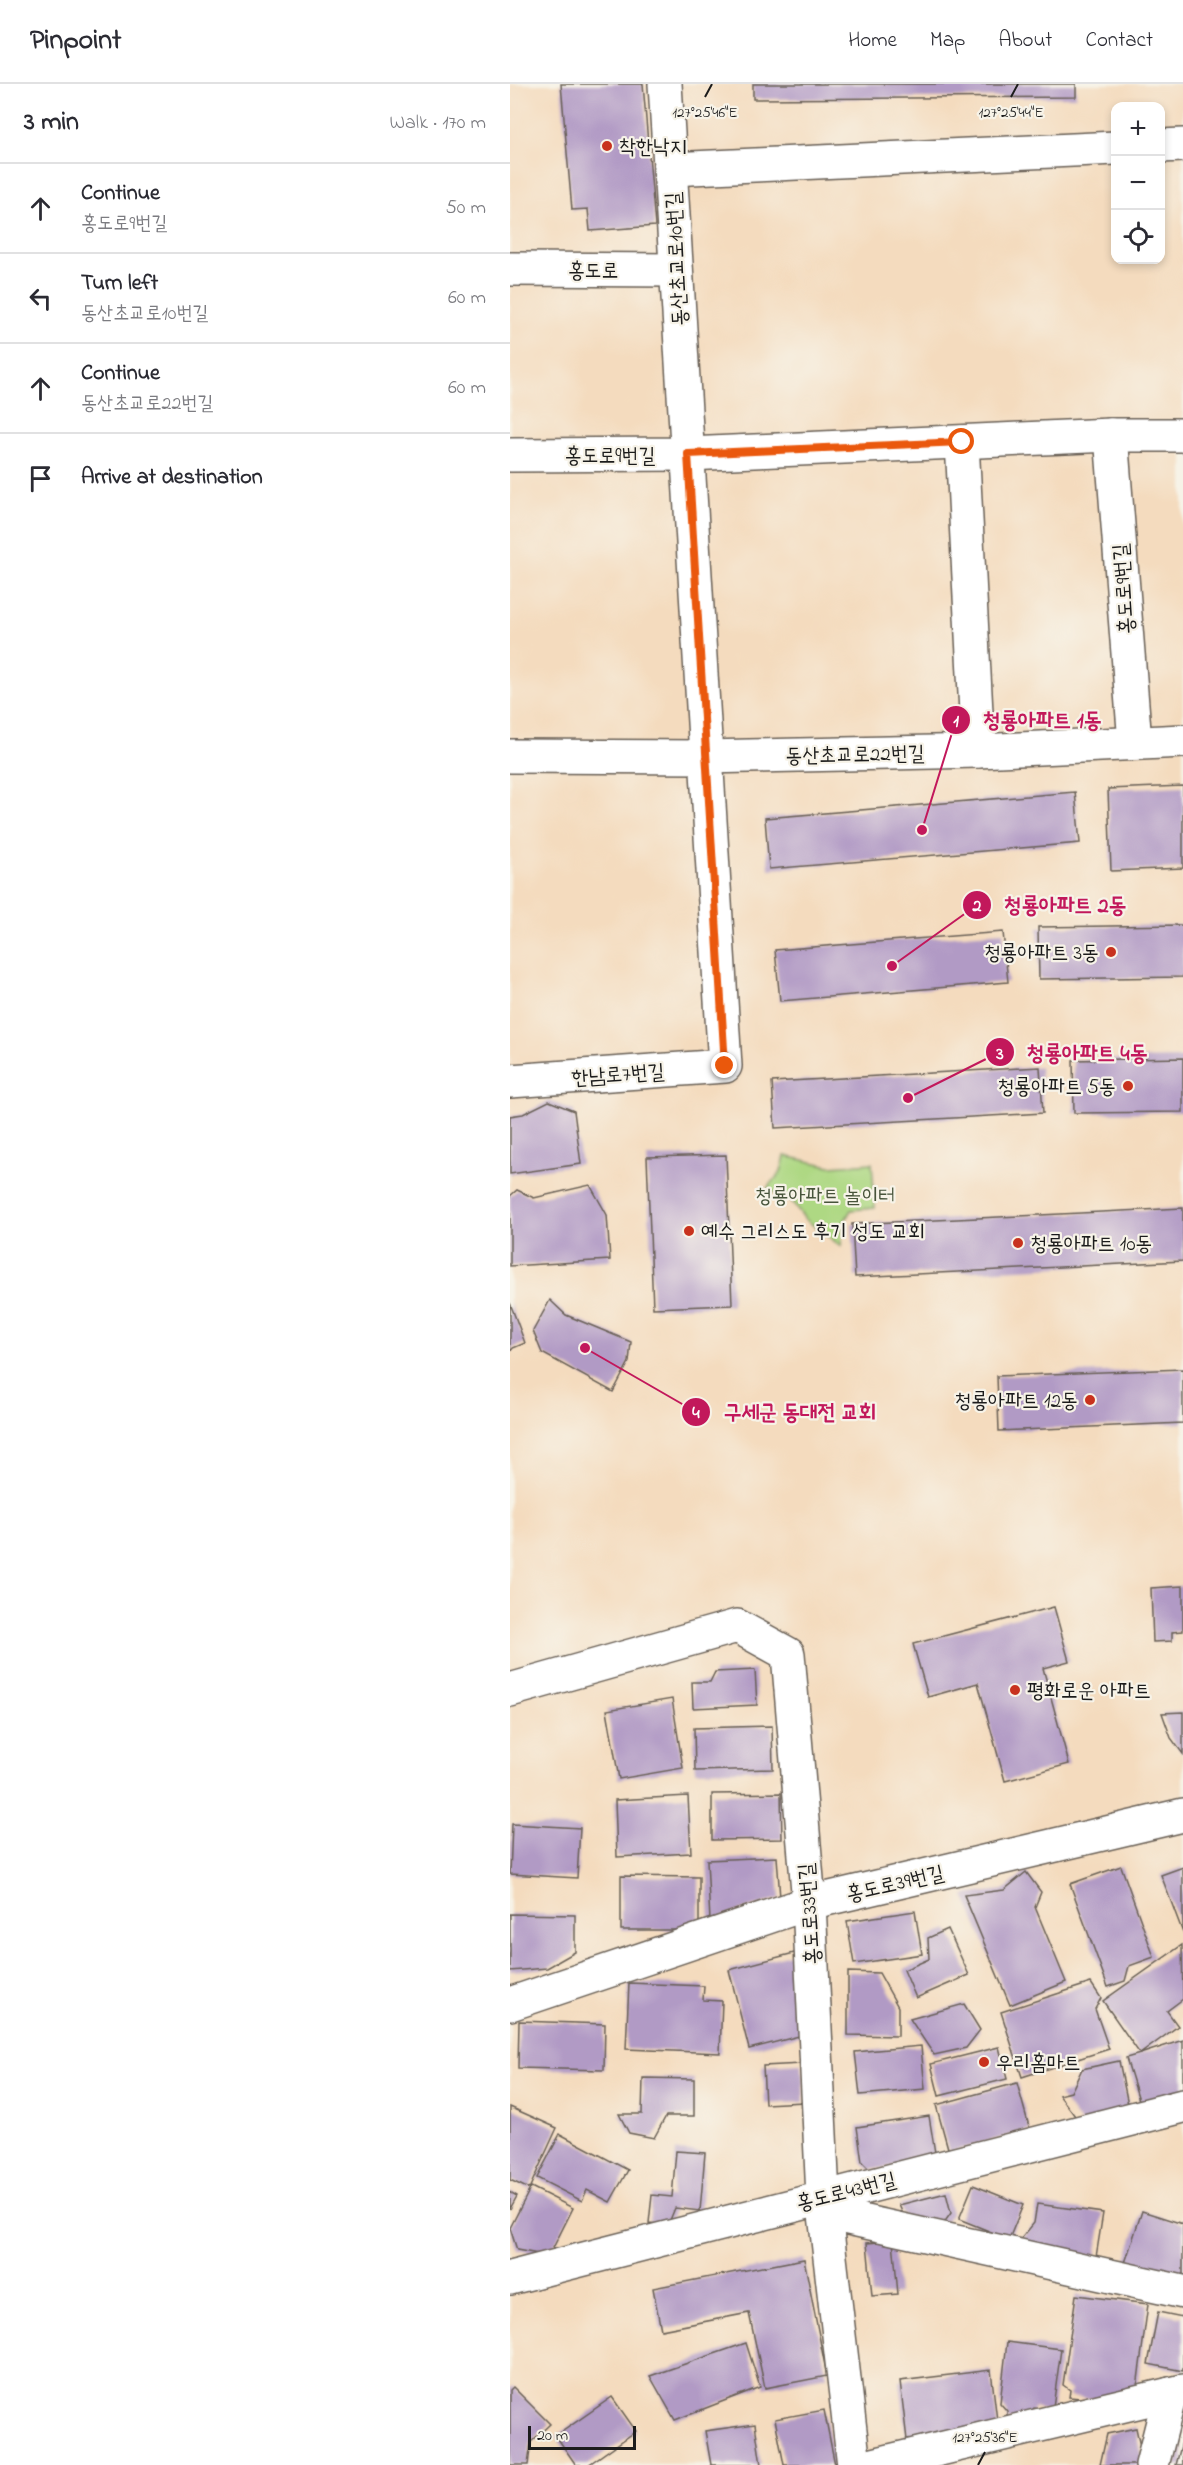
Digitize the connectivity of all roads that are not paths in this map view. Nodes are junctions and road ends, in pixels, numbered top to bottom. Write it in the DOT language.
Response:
graph roads {
  1 [pos="665,84"];
  2 [pos="1183,145"];
  3 [pos="1165,146"];
  4 [pos="1111,148"];
  5 [pos="670,169"];
  6 [pos="510,269"];
  7 [pos="676,270"];
  8 [pos="1111,435"];
  9 [pos="1183,435"];
  10 [pos="962,442"];
  11 [pos="688,454"];
  12 [pos="510,455"];
  13 [pos="1183,741"];
  14 [pos="1135,743"];
  15 [pos="978,751"];
  16 [pos="510,756"];
  17 [pos="706,758"];
  18 [pos="510,1081"];
  19 [pos="510,1689"];
  20 [pos="1183,1815"];
  21 [pos="809,1903"];
  22 [pos="510,2004"];
  23 [pos="1183,2106"];
  24 [pos="824,2205"];
  25 [pos="510,2278"];
  26 [pos="1183,2292"];
  27 [pos="1176,2392"];
  28 [pos="854,2465"];
  29 [pos="873,2465"];
  30 [pos="1152,2465"];
  1 -- 5 [label="street"];
  2 -- 3 [label="street"];
  4 -- 5 [label="street, 동산초교로10번길"];
  5 -- 7 [label="street, 동산초교로10번길"];
  6 -- 7 [label="street, 홍도로"];
  7 -- 11 [label="street, 동산초교로10번길"];
  8 -- 9 [label="street, 홍도로9번길"];
  8 -- 10 [label="street, 홍도로9번길"];
  8 -- 14 [label="street, 홍도로9번길"];
  10 -- 11 [label="street, 홍도로9번길"];
  10 -- 15 [label="street"];
  11 -- 12 [label="street, 홍도로9번길"];
  11 -- 17 [label="street, 동산초교로10번길"];
  13 -- 14 [label="street, 동산초교로22번길"];
  14 -- 15 [label="street, 동산초교로22번길"];
  15 -- 17 [label="street, 동산초교로22번길"];
  16 -- 17 [label="street, 동산초교로22번길"];
  17 -- 18 [label="street, 한남로7번길"];
  19 -- 21 [label="street, 홍도로33번길"];
  20 -- 21 [label="street, 홍도로39번길"];
  21 -- 22 [label="street, 홍도로39번길"];
  21 -- 24 [label="street, 홍도로33번길"];
  23 -- 24 [label="street, 홍도로43번길"];
  24 -- 25 [label="street, 홍도로43번길"];
  24 -- 26 [label="street"];
  24 -- 28 [label="street, 홍도로33번길"];
  27 -- 29 [label="street"];
  27 -- 30 [label="street"];
}
